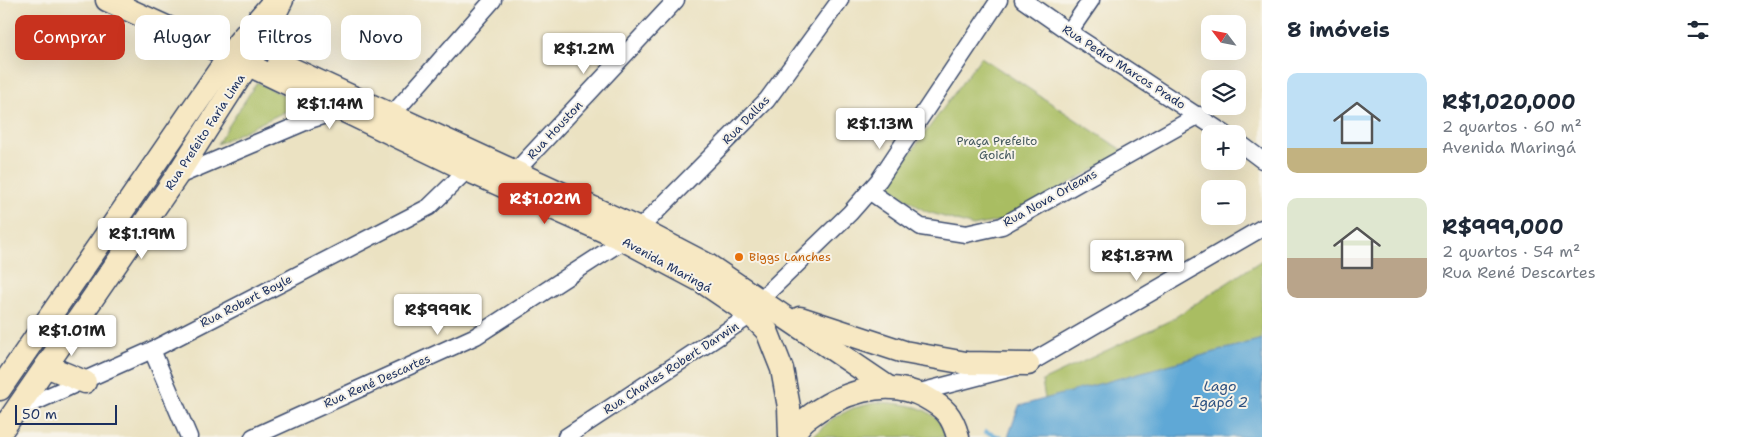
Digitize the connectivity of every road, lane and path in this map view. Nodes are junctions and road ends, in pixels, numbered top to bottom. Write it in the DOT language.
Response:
graph roads {
  1 [pos="107,0"];
  2 [pos="141,0"];
  3 [pos="274,0"];
  4 [pos="282,0"];
  5 [pos="493,0"];
  6 [pos="676,0"];
  7 [pos="840,0"];
  8 [pos="999,0"];
  9 [pos="1023,0"];
  10 [pos="1091,0"];
  11 [pos="265,15"];
  12 [pos="271,15"];
  13 [pos="1068,32"];
  14 [pos="240,52"];
  15 [pos="240,53"];
  16 [pos="240,58"];
  17 [pos="240,60"];
  18 [pos="253,60"];
  19 [pos="257,60"];
  20 [pos="309,94"];
  21 [pos="341,110"];
  22 [pos="391,116"];
  23 [pos="1199,116"];
  24 [pos="310,120"];
  25 [pos="1212,125"];
  26 [pos="1246,148"];
  27 [pos="1262,160"];
  28 [pos="467,170"];
  29 [pos="515,172"];
  30 [pos="176,177"];
  31 [pos="869,191"];
  32 [pos="1262,228"];
  33 [pos="632,235"];
  34 [pos="762,308"];
  35 [pos="152,350"];
  36 [pos="1028,364"];
  37 [pos="46,366"];
  38 [pos="85,382"];
  39 [pos="888,387"];
  40 [pos="0,389"];
  41 [pos="916,392"];
  42 [pos="13,412"];
  43 [pos="0,433"];
  44 [pos="189,437"];
  45 [pos="253,437"];
  46 [pos="566,437"];
  47 [pos="791,437"];
  48 [pos="958,437"];
  1 -- 15 [label="main road, Avenida Maringá"];
  2 -- 14 [label="main road, Avenida Maringá"];
  3 -- 11 [label="main road"];
  4 -- 12 [label="main road, Rua Prefeito Faria Lima"];
  5 -- 22 [label="street"];
  6 -- 29 [label="street, Rua Houston"];
  7 -- 33 [label="street, Rua Dallas"];
  8 -- 31 [label="street, Rua Charles Robert Darwin"];
  9 -- 13 [label="street, Rua Pedro Marcos Prado"];
  10 -- 13 [label="street"];
  13 -- 23 [label="street, Rua Pedro Marcos Prado"];
  16 -- 40 [label="main road, Rua Prefeito Faria Lima"];
  17 -- 30 [label="main road, Rua Prefeito Faria Lima"];
  18 -- 20 [label="main road, Avenida Maringá"];
  19 -- 22 [label="main road, Avenida Maringá"];
  20 -- 21 [label="main road, Avenida Maringá"];
  20 -- 24 [label="street"];
  21 -- 24 [label="street"];
  21 -- 28 [label="main road, Avenida Maringá"];
  22 -- 29 [label="main road, Avenida Maringá"];
  23 -- 25 [label="street, Rua Pedro Marcos Prado"];
  23 -- 31 [label="street, Rua Nova Orleans"];
  24 -- 30 [label="street"];
  26 -- 27 [label="street"];
  28 -- 33 [label="main road, Avenida Maringá"];
  28 -- 35 [label="street, Rua Robert Boyle"];
  29 -- 33 [label="main road, Avenida Maringá"];
  30 -- 37 [label="main road, Rua Prefeito Faria Lima"];
  31 -- 34 [label="street, Rua Charles Robert Darwin"];
  32 -- 36 [label="street"];
  33 -- 34 [label="main road, Avenida Maringá"];
  33 -- 45 [label="street, Rua René Descartes"];
  34 -- 36 [label="main road"];
  34 -- 39 [label="main road, Avenida Maringá"];
  34 -- 46 [label="street, Rua Charles Robert Darwin"];
  34 -- 47 [label="main road, Avenida Maringá"];
  35 -- 38 [label="street, Rua Robert Boyle"];
  35 -- 44 [label="street"];
  36 -- 41 [label="street"];
  37 -- 38 [label="main road"];
  37 -- 42 [label="main road, Rua Prefeito Faria Lima"];
  38 -- 42 [label="street, Rua Robert Boyle"];
  39 -- 41 [label="main road, Avenida Maringá"];
  39 -- 47 [label="main road, Avenida Maringá"];
  41 -- 48 [label="main road, Avenida Maringá"];
  42 -- 43 [label="main road, Rua Prefeito Faria Lima"];
}
